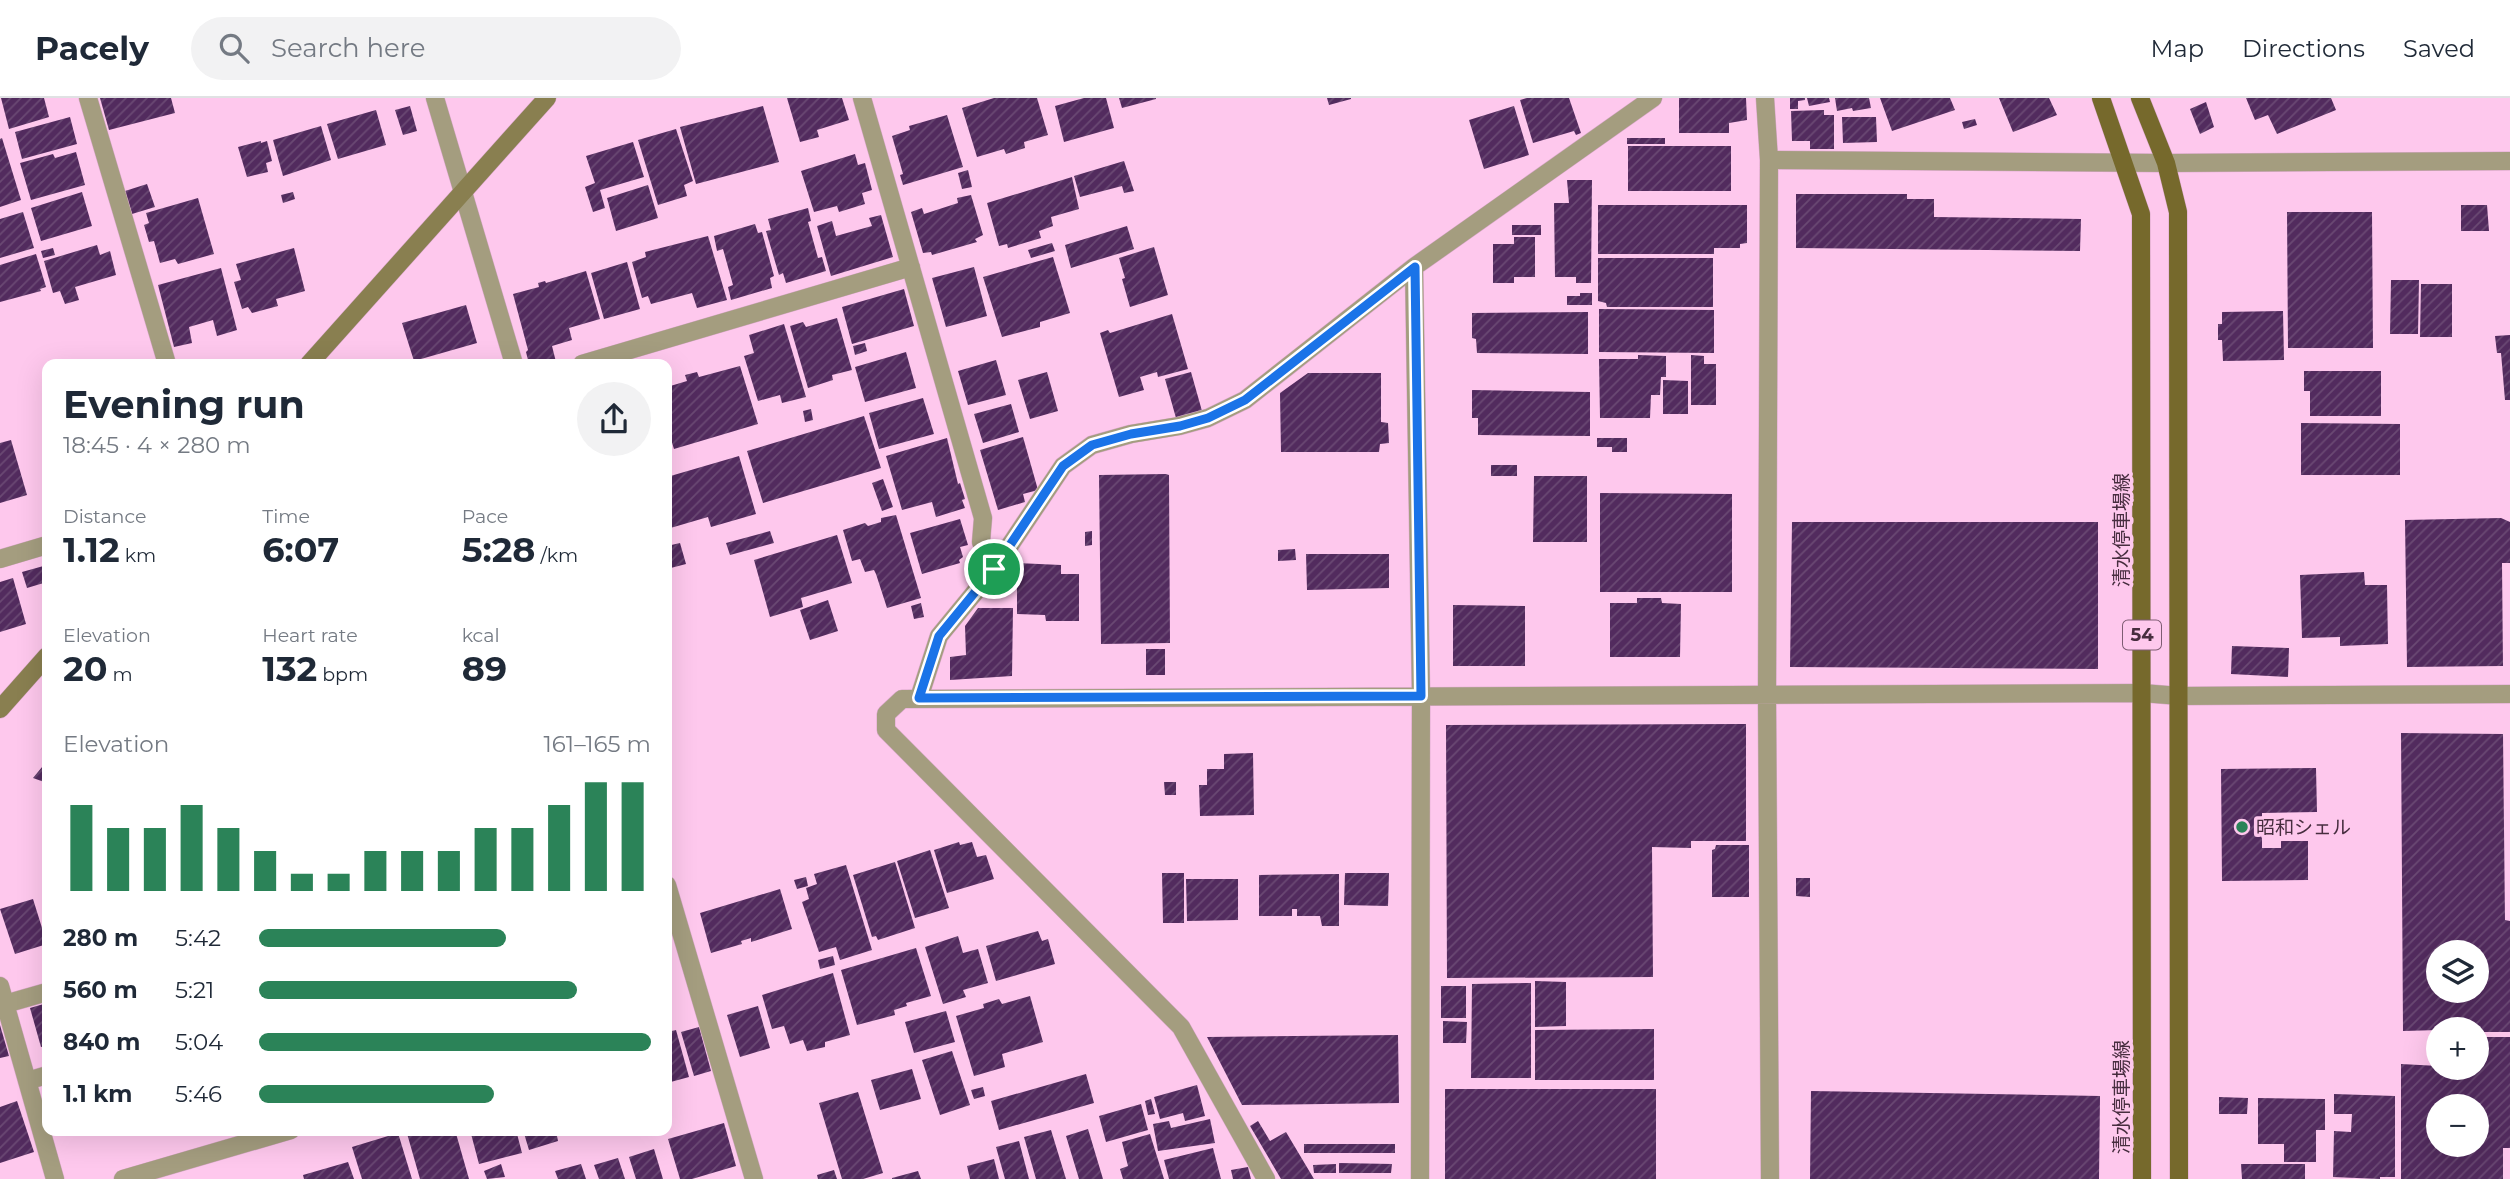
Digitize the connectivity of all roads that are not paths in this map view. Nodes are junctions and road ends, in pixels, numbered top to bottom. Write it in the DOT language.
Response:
graph roads {
  1 [pos="88,98"];
  2 [pos="435,98"];
  3 [pos="547,98"];
  4 [pos="862,98"];
  5 [pos="1653,98"];
  6 [pos="1765,98"];
  7 [pos="2101,98"];
  8 [pos="2140,98"];
  9 [pos="1769,160"];
  10 [pos="2510,161"];
  11 [pos="2124,162"];
  12 [pos="2166,163"];
  13 [pos="463,192"];
  14 [pos="911,267"];
  15 [pos="1415,267"];
  16 [pos="166,359"];
  17 [pos="313,359"];
  18 [pos="513,359"];
  19 [pos="599,359"];
  20 [pos="42,546"];
  21 [pos="0,559"];
  22 [pos="994,569"];
  23 [pos="42,662"];
  24 [pos="2142,693"];
  25 [pos="2510,694"];
  26 [pos="1421,696"];
  27 [pos="1767,696"];
  28 [pos="2180,696"];
  29 [pos="919,698"];
  30 [pos="0,709"];
  31 [pos="672,906"];
  32 [pos="0,986"];
  33 [pos="42,993"];
  34 [pos="5,1004"];
  35 [pos="42,1076"];
  36 [pos="27,1081"];
  37 [pos="42,1134"];
  38 [pos="43,1136"];
  39 [pos="270,1136"];
  40 [pos="55,1179"];
  41 [pos="123,1179"];
  42 [pos="754,1179"];
  43 [pos="1266,1179"];
  44 [pos="1420,1179"];
  45 [pos="1770,1179"];
  46 [pos="2142,1179"];
  47 [pos="2179,1179"];
  1 -- 16 [label="street"];
  2 -- 13 [label="street"];
  3 -- 13 [label="street"];
  4 -- 14 [label="street"];
  5 -- 15 [label="street"];
  6 -- 9 [label="street"];
  7 -- 11 [label="main road, 清水停車場線 / 54"];
  8 -- 12 [label="main road, 54"];
  9 -- 11 [label="street"];
  9 -- 27 [label="street"];
  10 -- 12 [label="street"];
  11 -- 12 [label="street"];
  11 -- 24 [label="main road, 清水停車場線 / 54"];
  12 -- 28 [label="main road, 54"];
  13 -- 17 [label="street"];
  13 -- 18 [label="street"];
  14 -- 19 [label="street"];
  14 -- 22 [label="street"];
  15 -- 22 [label="street"];
  15 -- 26 [label="street"];
  20 -- 21 [label="street"];
  22 -- 29 [label="street"];
  23 -- 30 [label="street"];
  24 -- 27 [label="street"];
  24 -- 28 [label="street"];
  24 -- 46 [label="main road, 清水停車場線 / 54"];
  25 -- 28 [label="street"];
  26 -- 27 [label="street"];
  26 -- 29 [label="street"];
  26 -- 44 [label="street"];
  27 -- 45 [label="street"];
  28 -- 47 [label="main road, 54"];
  29 -- 43 [label="street"];
  31 -- 42 [label="street"];
  32 -- 34 [label="street"];
  33 -- 34 [label="street"];
  34 -- 36 [label="street"];
  35 -- 36 [label="street"];
  36 -- 37 [label="street"];
  38 -- 40 [label="street"];
  39 -- 41 [label="street"];
}
